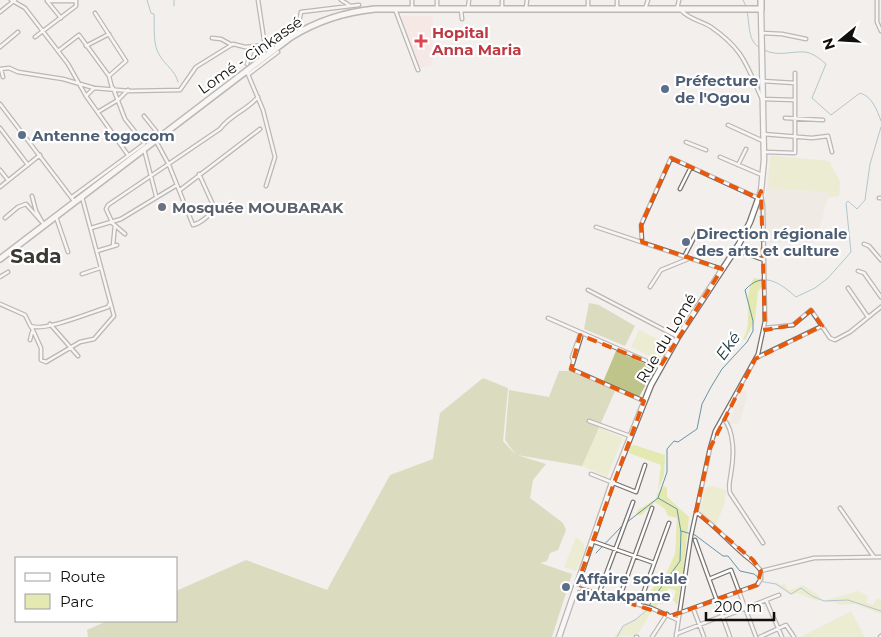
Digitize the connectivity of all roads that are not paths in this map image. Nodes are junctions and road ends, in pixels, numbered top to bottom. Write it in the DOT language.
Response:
graph roads {
  1 [pos="47,0"];
  2 [pos="76,0"];
  3 [pos="258,0"];
  4 [pos="341,0"];
  5 [pos="359,0"];
  6 [pos="412,0"];
  7 [pos="438,0"];
  8 [pos="469,0"];
  9 [pos="502,0"];
  10 [pos="527,0"];
  11 [pos="588,0"];
  12 [pos="617,0"];
  13 [pos="648,0"];
  14 [pos="679,0"];
  15 [pos="761,0"];
  16 [pos="877,0"];
  17 [pos="13,1"];
  18 [pos="359,5"];
  19 [pos="350,6"];
  20 [pos="395,9"];
  21 [pos="761,9"];
  22 [pos="412,10"];
  23 [pos="437,10"];
  24 [pos="461,10"];
  25 [pos="468,10"];
  26 [pos="502,10"];
  27 [pos="526,10"];
  28 [pos="588,10"];
  29 [pos="616,10"];
  30 [pos="645,10"];
  31 [pos="679,10"];
  32 [pos="360,11"];
  33 [pos="0,12"];
  34 [pos="95,13"];
  35 [pos="877,16"];
  36 [pos="881,17"];
  37 [pos="61,18"];
  38 [pos="462,19"];
  39 [pos="42,31"];
  40 [pos="881,31"];
  41 [pos="18,32"];
  42 [pos="762,33"];
  43 [pos="109,34"];
  44 [pos="35,37"];
  45 [pos="212,38"];
  46 [pos="806,39"];
  47 [pos="232,45"];
  48 [pos="86,46"];
  49 [pos="253,46"];
  50 [pos="0,47"];
  51 [pos="265,47"];
  52 [pos="58,52"];
  53 [pos="278,52"];
  54 [pos="268,54"];
  55 [pos="247,64"];
  56 [pos="0,69"];
  57 [pos="418,70"];
  58 [pos="248,73"];
  59 [pos="795,73"];
  60 [pos="109,76"];
  61 [pos="3,77"];
  62 [pos="762,81"];
  63 [pos="795,83"];
  64 [pos="80,84"];
  65 [pos="94,88"];
  66 [pos="112,88"];
  67 [pos="128,90"];
  68 [pos="86,96"];
  69 [pos="258,98"];
  70 [pos="762,98"];
  71 [pos="118,100"];
  72 [pos="795,100"];
  73 [pos="1,107"];
  74 [pos="98,112"];
  75 [pos="144,116"];
  76 [pos="785,118"];
  77 [pos="795,118"];
  78 [pos="823,120"];
  79 [pos="728,125"];
  80 [pos="0,128"];
  81 [pos="260,129"];
  82 [pos="763,134"];
  83 [pos="795,136"];
  84 [pos="155,140"];
  85 [pos="763,141"];
  86 [pos="686,142"];
  87 [pos="144,145"];
  88 [pos="746,149"];
  89 [pos="706,150"];
  90 [pos="763,152"];
  91 [pos="832,152"];
  92 [pos="40,155"];
  93 [pos="128,155"];
  94 [pos="720,157"];
  95 [pos="28,165"];
  96 [pos="169,165"];
  97 [pos="738,165"];
  98 [pos="691,167"];
  99 [pos="0,170"];
  100 [pos="111,170"];
  101 [pos="199,174"];
  102 [pos="151,175"];
  103 [pos="763,176"];
  104 [pos="8,180"];
  105 [pos="177,185"];
  106 [pos="266,186"];
  107 [pos="0,187"];
  108 [pos="680,189"];
  109 [pos="180,190"];
  110 [pos="761,191"];
  111 [pos="32,196"];
  112 [pos="156,196"];
  113 [pos="82,197"];
  114 [pos="758,198"];
  115 [pos="73,200"];
  116 [pos="55,216"];
  117 [pos="5,218"];
  118 [pos="42,223"];
  119 [pos="112,223"];
  120 [pos="596,227"];
  121 [pos="91,228"];
  122 [pos="698,232"];
  123 [pos="125,234"];
  124 [pos="642,242"];
  125 [pos="864,244"];
  126 [pos="112,245"];
  127 [pos="117,245"];
  128 [pos="736,250"];
  129 [pos="68,252"];
  130 [pos="97,252"];
  131 [pos="3,253"];
  132 [pos="684,257"];
  133 [pos="688,258"];
  134 [pos="0,259"];
  135 [pos="764,260"];
  136 [pos="881,260"];
  137 [pos="100,268"];
  138 [pos="722,269"];
  139 [pos="8,272"];
  140 [pos="858,272"];
  141 [pos="82,274"];
  142 [pos="0,277"];
  143 [pos="650,287"];
  144 [pos="848,288"];
  145 [pos="588,290"];
  146 [pos="881,297"];
  147 [pos="110,303"];
  148 [pos="0,304"];
  149 [pos="881,307"];
  150 [pos="868,317"];
  151 [pos="548,318"];
  152 [pos="50,324"];
  153 [pos="31,326"];
  154 [pos="822,326"];
  155 [pos="764,328"];
  156 [pos="580,333"];
  157 [pos="678,337"];
  158 [pos="30,340"];
  159 [pos="71,349"];
  160 [pos="78,356"];
  161 [pos="755,359"];
  162 [pos="660,367"];
  163 [pos="644,401"];
  164 [pos="722,418"];
  165 [pos="589,421"];
  166 [pos="630,436"];
  167 [pos="645,465"];
  168 [pos="591,474"];
  169 [pos="612,483"];
  170 [pos="633,502"];
  171 [pos="652,508"];
  172 [pos="840,508"];
  173 [pos="696,512"];
  174 [pos="669,523"];
  175 [pos="695,540"];
  176 [pos="592,541"];
  177 [pos="763,543"];
  178 [pos="615,550"];
  179 [pos="634,557"];
  180 [pos="874,557"];
  181 [pos="881,557"];
  182 [pos="654,563"];
  183 [pos="761,571"];
  184 [pos="709,578"];
  185 [pos="576,587"];
  186 [pos="739,592"];
  187 [pos="599,593"];
  188 [pos="779,595"];
  189 [pos="619,599"];
  190 [pos="716,600"];
  191 [pos="766,600"];
  192 [pos="638,605"];
  193 [pos="693,608"];
  194 [pos="744,608"];
  195 [pos="679,612"];
  196 [pos="667,614"];
  197 [pos="671,616"];
  198 [pos="722,616"];
  199 [pos="678,620"];
  200 [pos="700,625"];
  201 [pos="777,628"];
  202 [pos="676,636"];
  203 [pos="559,637"];
  204 [pos="652,637"];
  205 [pos="704,637"];
  206 [pos="730,637"];
  207 [pos="756,637"];
  208 [pos="760,637"];
  209 [pos="782,637"];
  210 [pos="794,637"];
  1 -- 2 [label="street"];
  1 -- 37 [label="street"];
  2 -- 37 [label="street"];
  3 -- 51 [label="street"];
  4 -- 19 [label="street"];
  5 -- 18 [label="street"];
  6 -- 22 [label="street"];
  7 -- 23 [label="street"];
  8 -- 25 [label="street"];
  9 -- 26 [label="street"];
  10 -- 27 [label="street"];
  11 -- 28 [label="street"];
  12 -- 29 [label="street"];
  13 -- 30 [label="street"];
  14 -- 31 [label="street"];
  15 -- 21 [label="highway"];
  16 -- 35 [label="street"];
  17 -- 33 [label="street"];
  17 -- 39 [label="street"];
  18 -- 19 [label="street"];
  18 -- 32 [label="street"];
  19 -- 51 [label="street"];
  20 -- 22 [label="highway, Lomé - Cinkassé"];
  20 -- 32 [label="highway, Lomé - Cinkassé"];
  20 -- 57 [label="street"];
  21 -- 31 [label="highway, Lomé - Cinkassé"];
  21 -- 42 [label="main road, Rue du Lomé"];
  22 -- 23 [label="highway, Lomé - Cinkassé"];
  23 -- 24 [label="highway, Lomé - Cinkassé"];
  24 -- 25 [label="highway, Lomé - Cinkassé"];
  24 -- 38 [label="street"];
  25 -- 26 [label="highway, Lomé - Cinkassé"];
  26 -- 27 [label="highway, Lomé - Cinkassé"];
  27 -- 28 [label="highway, Lomé - Cinkassé"];
  28 -- 29 [label="highway, Lomé - Cinkassé"];
  29 -- 30 [label="highway, Lomé - Cinkassé"];
  30 -- 31 [label="highway, Lomé - Cinkassé"];
  31 -- 70 [label="street"];
  32 -- 54 [label="highway, Lomé - Cinkassé"];
  34 -- 43 [label="street"];
  35 -- 36 [label="street"];
  35 -- 40 [label="street"];
  37 -- 39 [label="street"];
  39 -- 44 [label="street"];
  39 -- 52 [label="street"];
  41 -- 50 [label="street"];
  42 -- 46 [label="street"];
  42 -- 62 [label="main road, Rue du Lomé"];
  43 -- 48 [label="street"];
  43 -- 60 [label="street"];
  45 -- 47 [label="street"];
  47 -- 49 [label="street"];
  47 -- 67 [label="street"];
  48 -- 52 [label="street"];
  48 -- 60 [label="street"];
  49 -- 51 [label="street"];
  49 -- 55 [label="street"];
  51 -- 54 [label="street"];
  52 -- 64 [label="street"];
  53 -- 58 [label="street"];
  54 -- 58 [label="highway, Lomé - Cinkassé"];
  56 -- 61 [label="street"];
  56 -- 64 [label="street"];
  58 -- 69 [label="street"];
  58 -- 84 [label="highway, Lomé - Cinkassé"];
  59 -- 63 [label="street"];
  60 -- 66 [label="street"];
  62 -- 63 [label="street"];
  62 -- 70 [label="main road, Rue du Lomé"];
  63 -- 72 [label="street"];
  64 -- 65 [label="street"];
  64 -- 68 [label="street"];
  65 -- 66 [label="street"];
  65 -- 68 [label="street"];
  66 -- 67 [label="street"];
  66 -- 71 [label="street"];
  67 -- 71 [label="street"];
  68 -- 74 [label="street"];
  69 -- 96 [label="street"];
  69 -- 106 [label="street"];
  70 -- 72 [label="street"];
  70 -- 82 [label="main road, Rue du Lomé"];
  71 -- 74 [label="street"];
  71 -- 87 [label="street"];
  72 -- 77 [label="street"];
  73 -- 92 [label="street"];
  74 -- 93 [label="street"];
  75 -- 87 [label="street"];
  76 -- 77 [label="street"];
  77 -- 78 [label="street"];
  77 -- 83 [label="street"];
  79 -- 85 [label="street"];
  80 -- 95 [label="street"];
  81 -- 101 [label="street"];
  82 -- 83 [label="street"];
  82 -- 85 [label="main road, Rue du Lomé"];
  83 -- 90 [label="street"];
  83 -- 91 [label="street"];
  84 -- 87 [label="highway, Lomé - Cinkassé"];
  84 -- 96 [label="street"];
  85 -- 90 [label="main road, Rue du Lomé"];
  86 -- 89 [label="street"];
  87 -- 93 [label="street"];
  87 -- 100 [label="highway, Lomé - Cinkassé"];
  87 -- 102 [label="street"];
  88 -- 97 [label="street"];
  90 -- 103 [label="main road, Rue du Lomé"];
  92 -- 95 [label="street"];
  92 -- 115 [label="street"];
  93 -- 100 [label="street"];
  94 -- 97 [label="street"];
  95 -- 104 [label="street"];
  96 -- 102 [label="street"];
  96 -- 105 [label="street"];
  97 -- 103 [label="street"];
  98 -- 108 [label="street"];
  98 -- 114 [label="street"];
  98 -- 124 [label="street"];
  99 -- 104 [label="street"];
  100 -- 113 [label="highway, Lomé - Cinkassé"];
  100 -- 115 [label="street"];
  101 -- 109 [label="street"];
  101 -- 109 [label="street"];
  102 -- 112 [label="street"];
  102 -- 119 [label="street"];
  103 -- 110 [label="main road, Rue du Lomé"];
  104 -- 107 [label="street"];
  105 -- 109 [label="street"];
  105 -- 112 [label="street"];
  110 -- 114 [label="main road, Rue du Lomé"];
  110 -- 135 [label="street"];
  111 -- 118 [label="street"];
  112 -- 119 [label="street"];
  113 -- 115 [label="highway, Lomé - Cinkassé"];
  113 -- 121 [label="street"];
  114 -- 128 [label="main road, Rue du Lomé"];
  115 -- 116 [label="highway, Lomé - Cinkassé"];
  116 -- 118 [label="highway, Lomé - Cinkassé"];
  116 -- 129 [label="street"];
  117 -- 118 [label="street"];
  118 -- 131 [label="highway, Lomé - Cinkassé"];
  119 -- 121 [label="street"];
  119 -- 123 [label="street"];
  119 -- 126 [label="street"];
  120 -- 124 [label="street"];
  121 -- 130 [label="street"];
  122 -- 132 [label="street"];
  124 -- 132 [label="street"];
  125 -- 136 [label="street"];
  126 -- 127 [label="street"];
  126 -- 130 [label="street"];
  128 -- 135 [label="street"];
  128 -- 138 [label="main road, Rue du Lomé"];
  130 -- 137 [label="street"];
  131 -- 134 [label="highway, Lomé - Cinkassé"];
  132 -- 133 [label="street"];
  133 -- 138 [label="street"];
  133 -- 143 [label="street"];
  135 -- 155 [label="street"];
  137 -- 141 [label="street"];
  137 -- 147 [label="street"];
  138 -- 157 [label="main road, Rue du Lomé"];
  139 -- 142 [label="street"];
  140 -- 146 [label="street"];
  144 -- 150 [label="street"];
  145 -- 157 [label="street"];
  147 -- 152 [label="street"];
  147 -- 159 [label="street"];
  148 -- 153 [label="street"];
  149 -- 150 [label="street"];
  150 -- 154 [label="street"];
  151 -- 156 [label="street"];
  152 -- 153 [label="street"];
  152 -- 159 [label="street"];
  153 -- 158 [label="street"];
  153 -- 159 [label="street"];
  154 -- 155 [label="street"];
  154 -- 161 [label="street"];
  155 -- 161 [label="street"];
  156 -- 162 [label="street"];
  156 -- 163 [label="street"];
  157 -- 162 [label="main road, Rue du Lomé"];
  159 -- 160 [label="street"];
  161 -- 164 [label="street"];
  162 -- 163 [label="main road, Rue du Lomé"];
  163 -- 166 [label="main road, Rue du Lomé"];
  164 -- 173 [label="street"];
  164 -- 177 [label="street"];
  165 -- 166 [label="street"];
  166 -- 169 [label="main road, Rue du Lomé"];
  167 -- 169 [label="street"];
  168 -- 169 [label="street"];
  169 -- 176 [label="main road, Rue du Lomé"];
  170 -- 178 [label="street"];
  171 -- 179 [label="street"];
  172 -- 180 [label="street"];
  173 -- 183 [label="street"];
  173 -- 195 [label="street"];
  174 -- 182 [label="street"];
  175 -- 184 [label="street"];
  176 -- 178 [label="street"];
  176 -- 185 [label="main road, Rue du Lomé"];
  178 -- 179 [label="street"];
  178 -- 187 [label="street"];
  179 -- 182 [label="street"];
  179 -- 189 [label="street"];
  180 -- 181 [label="street"];
  180 -- 183 [label="street"];
  182 -- 192 [label="street"];
  183 -- 186 [label="street"];
  184 -- 186 [label="street"];
  184 -- 190 [label="street"];
  185 -- 187 [label="street"];
  185 -- 203 [label="main road, Rue du Lomé"];
  186 -- 190 [label="street"];
  186 -- 194 [label="street"];
  187 -- 189 [label="street"];
  188 -- 191 [label="street"];
  189 -- 192 [label="street"];
  190 -- 193 [label="street"];
  190 -- 198 [label="street"];
  191 -- 194 [label="street"];
  191 -- 201 [label="street"];
  192 -- 196 [label="street"];
  193 -- 195 [label="street"];
  193 -- 200 [label="street"];
  194 -- 198 [label="street"];
  194 -- 207 [label="street"];
  195 -- 197 [label="street"];
  195 -- 199 [label="street"];
  196 -- 197 [label="street"];
  196 -- 204 [label="street"];
  197 -- 199 [label="street"];
  198 -- 200 [label="street"];
  198 -- 206 [label="street"];
  199 -- 202 [label="street"];
  200 -- 202 [label="street"];
  200 -- 205 [label="street"];
  201 -- 208 [label="street"];
  201 -- 209 [label="street"];
  201 -- 210 [label="street"];
}
